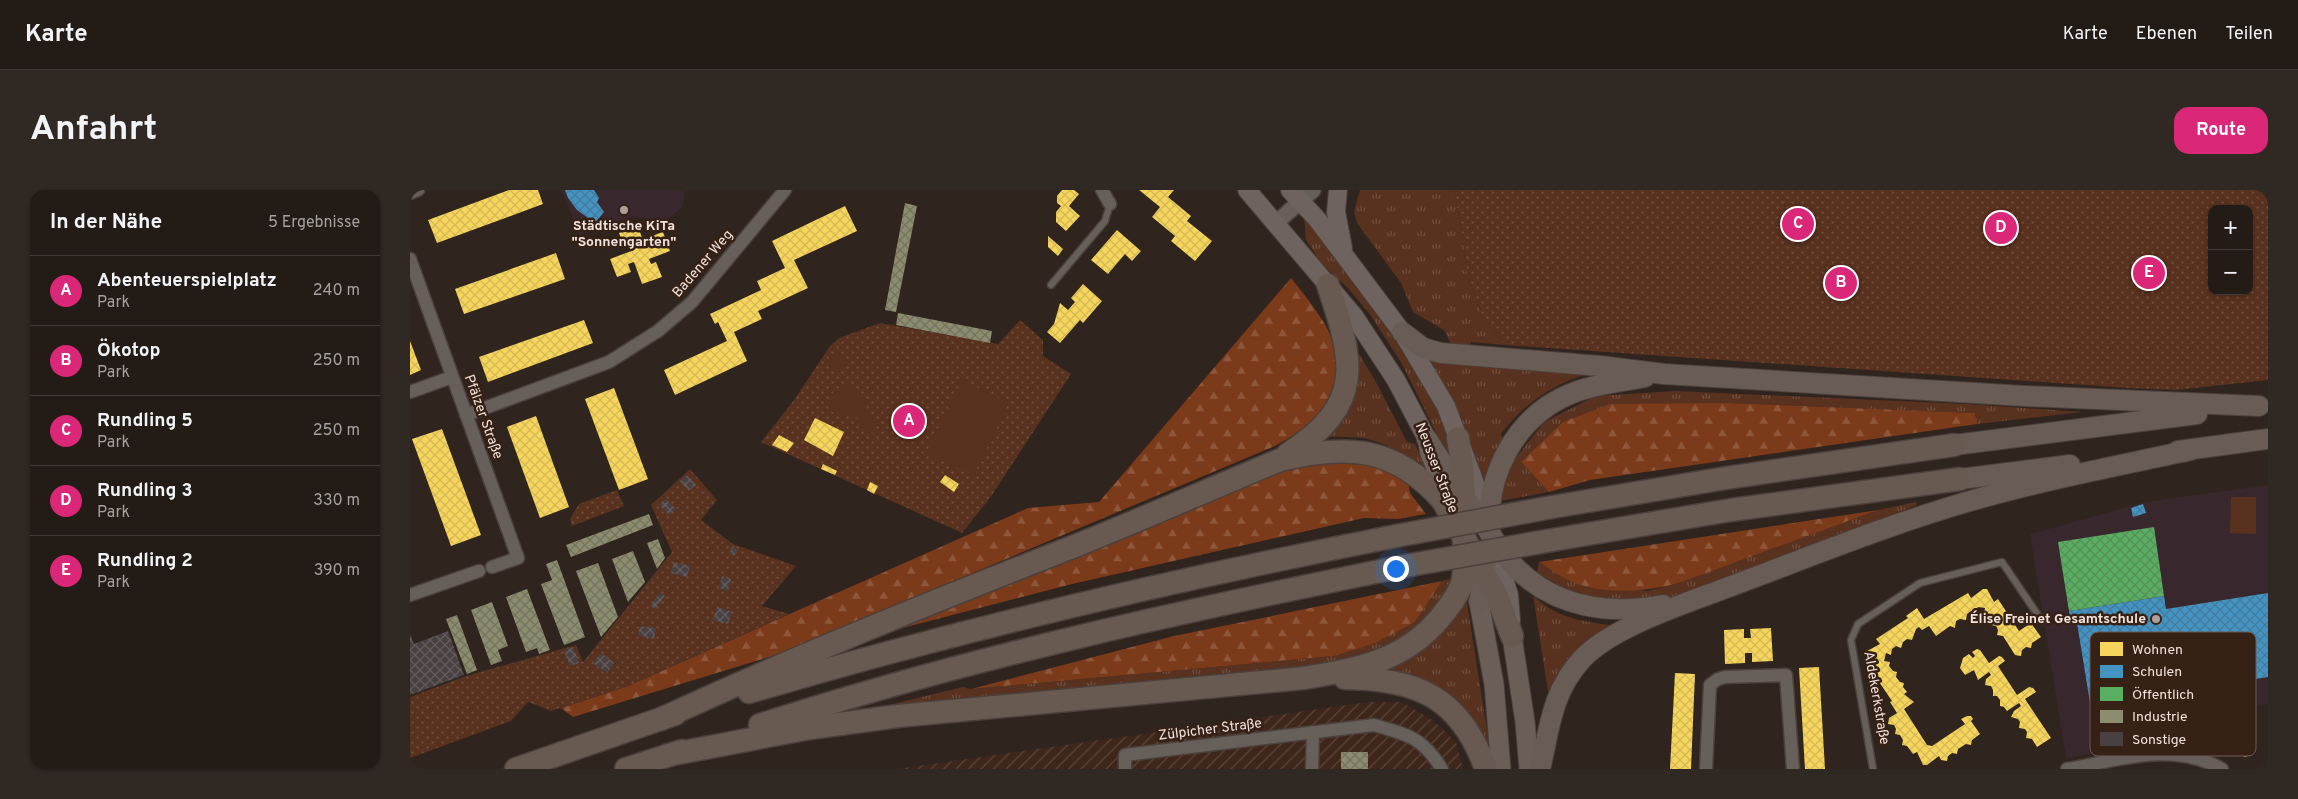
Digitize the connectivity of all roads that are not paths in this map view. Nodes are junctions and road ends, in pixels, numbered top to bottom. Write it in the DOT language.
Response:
graph roads {
  1 [pos="785,190"];
  2 [pos="1102,190"];
  3 [pos="1247,190"];
  4 [pos="1338,190"];
  5 [pos="1301,194"];
  6 [pos="1110,204"];
  7 [pos="1276,224"];
  8 [pos="1344,254"];
  9 [pos="410,259"];
  10 [pos="1328,284"];
  11 [pos="1051,285"];
  12 [pos="1402,332"];
  13 [pos="1664,374"];
  14 [pos="452,377"];
  15 [pos="410,392"];
  16 [pos="2264,406"];
  17 [pos="466,415"];
  18 [pos="1427,438"];
  19 [pos="1458,438"];
  20 [pos="2268,439"];
  21 [pos="1954,446"];
  22 [pos="2191,450"];
  23 [pos="1280,460"];
  24 [pos="1960,479"];
  25 [pos="1465,499"];
  26 [pos="1490,534"];
  27 [pos="1464,538"];
  28 [pos="492,567"];
  29 [pos="479,571"];
  30 [pos="1484,575"];
  31 [pos="410,595"];
  32 [pos="1698,599"];
  33 [pos="1480,602"];
  34 [pos="2042,621"];
  35 [pos="1512,636"];
  36 [pos="1304,678"];
  37 [pos="661,719"];
  38 [pos="1313,732"];
  39 [pos="668,755"];
  40 [pos="2148,756"];
  41 [pos="2184,756"];
  42 [pos="516,769"];
  43 [pos="626,769"];
  44 [pos="1125,769"];
  45 [pos="1312,769"];
  46 [pos="1442,769"];
  47 [pos="1486,769"];
  48 [pos="1501,769"];
  49 [pos="1529,769"];
  50 [pos="1540,769"];
  51 [pos="1706,769"];
  52 [pos="1793,769"];
  53 [pos="1873,769"];
  54 [pos="2067,769"];
  55 [pos="2222,769"];
  1 -- 17 [label="street, Badener Weg"];
  2 -- 6 [label="street"];
  3 -- 7 [label="main road, Neusser Straße"];
  4 -- 8 [label="main road"];
  5 -- 7 [label="street"];
  5 -- 8 [label="main road"];
  6 -- 11 [label="lane"];
  7 -- 10 [label="main road, Neusser Straße"];
  8 -- 12 [label="main road"];
  9 -- 14 [label="street, Pfälzer Straße"];
  10 -- 18 [label="main road, Neusser Straße"];
  10 -- 23 [label="highway"];
  12 -- 13 [label="highway"];
  12 -- 19 [label="main road"];
  13 -- 16 [label="highway"];
  13 -- 26 [label="highway"];
  14 -- 15 [label="street"];
  14 -- 17 [label="street, Pfälzer Straße"];
  16 -- 21 [label="highway"];
  17 -- 28 [label="street, Pfälzer Straße"];
  18 -- 25 [label="highway"];
  18 -- 27 [label="main road, Neusser Straße"];
  19 -- 25 [label="highway"];
  19 -- 26 [label="main road"];
  20 -- 22 [label="highway"];
  21 -- 37 [label="highway, bridge"];
  22 -- 24 [label="highway"];
  22 -- 32 [label="highway"];
  23 -- 27 [label="highway"];
  23 -- 37 [label="highway"];
  24 -- 39 [label="highway, bridge"];
  25 -- 26 [label="highway"];
  25 -- 27 [label="highway"];
  26 -- 30 [label="highway"];
  26 -- 32 [label="highway"];
  26 -- 35 [label="main road"];
  27 -- 30 [label="highway"];
  27 -- 33 [label="main road, Neusser Straße"];
  27 -- 36 [label="highway"];
  29 -- 31 [label="street"];
  30 -- 33 [label="highway"];
  30 -- 35 [label="highway"];
  32 -- 50 [label="highway"];
  33 -- 48 [label="main road, Neusser Straße"];
  34 -- 53 [label="lane, Aldekerkstraße"];
  35 -- 49 [label="main road"];
  36 -- 39 [label="highway"];
  36 -- 47 [label="highway"];
  37 -- 42 [label="highway"];
  38 -- 44 [label="street, Zülpicher Straße"];
  38 -- 45 [label="street"];
  38 -- 46 [label="street"];
  39 -- 43 [label="highway"];
  40 -- 54 [label="street"];
  41 -- 55 [label="street"];
  51 -- 52 [label="street"];
}
